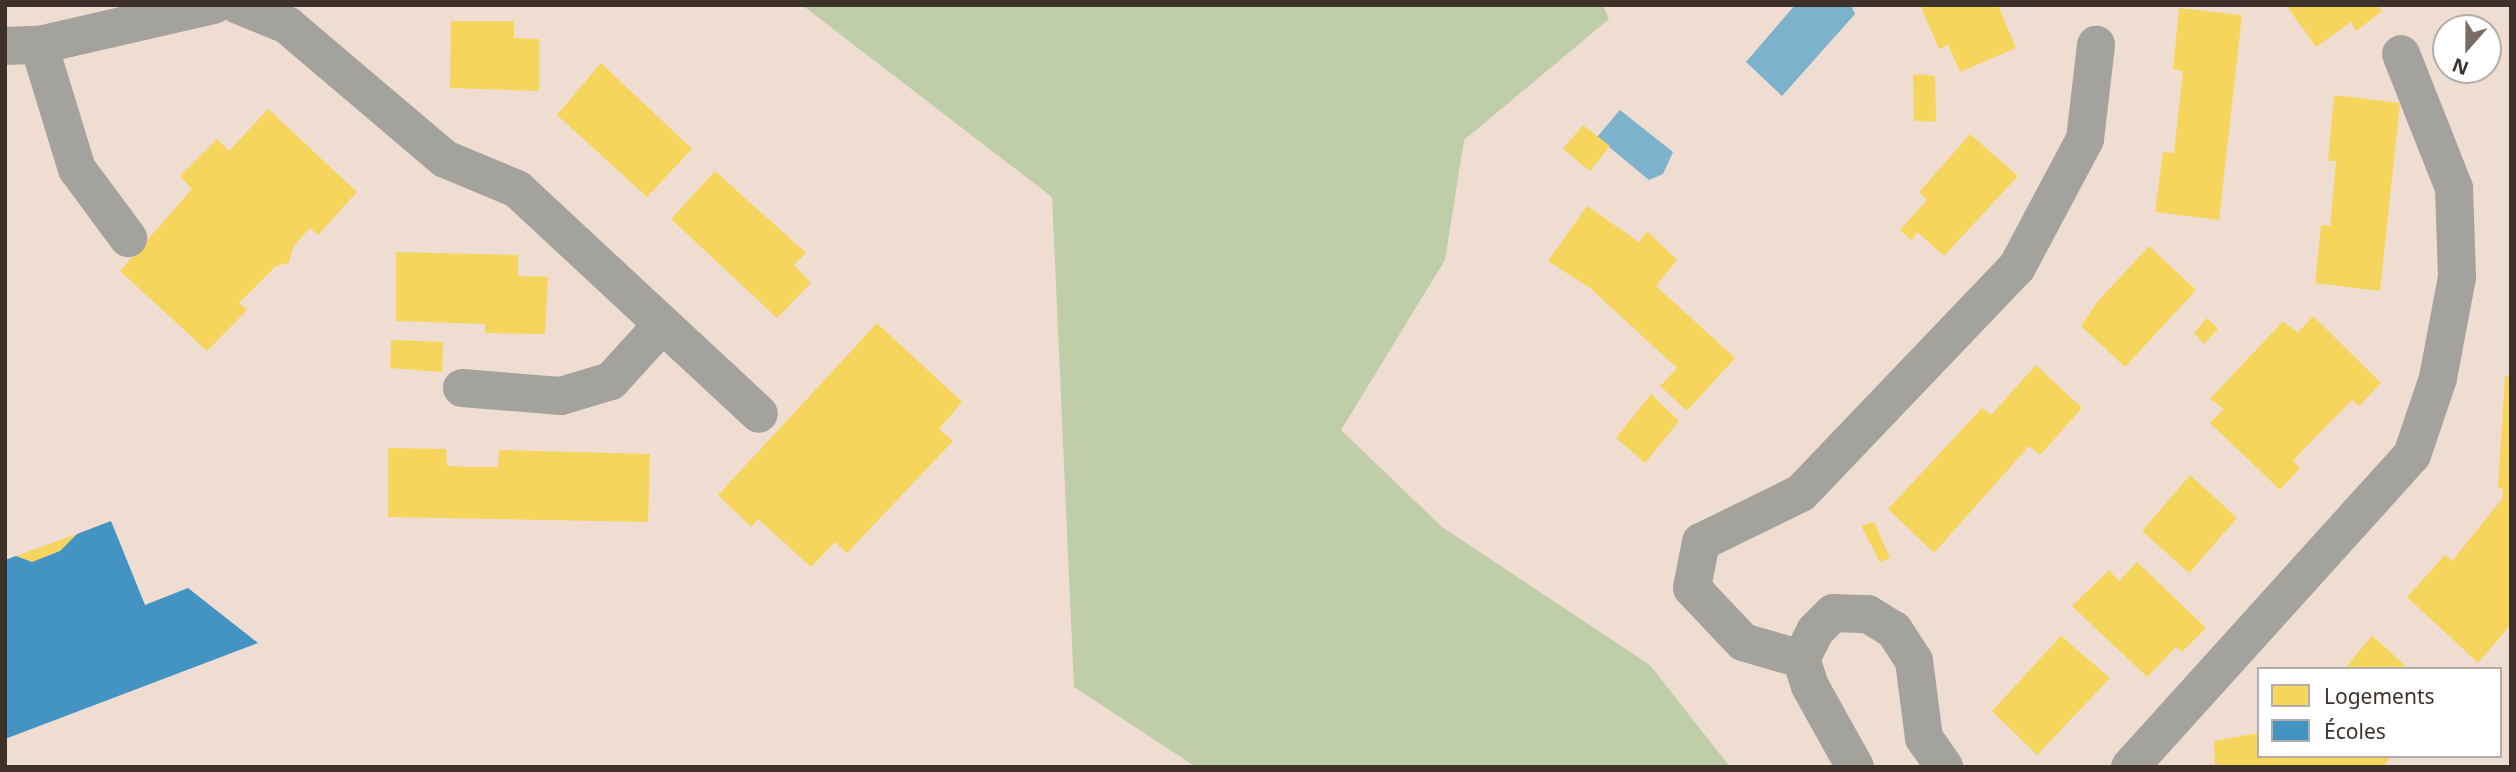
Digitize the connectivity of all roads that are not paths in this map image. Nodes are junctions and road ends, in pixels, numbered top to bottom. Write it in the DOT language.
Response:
graph roads {
  1 [pos="213,5"];
  2 [pos="239,5"];
  3 [pos="2096,45"];
  4 [pos="22,46"];
  5 [pos="2401,54"];
  6 [pos="128,238"];
  7 [pos="662,325"];
  8 [pos="462,388"];
  9 [pos="759,414"];
  10 [pos="1801,659"];
  11 [pos="1855,767"];
  12 [pos="1944,767"];
  13 [pos="2130,767"];
  1 -- 4 [label="street"];
  2 -- 7 [label="street"];
  3 -- 10 [label="street"];
  4 -- 6 [label="street"];
  5 -- 13 [label="street"];
  7 -- 8 [label="street"];
  7 -- 9 [label="street"];
  10 -- 11 [label="street"];
  10 -- 12 [label="street"];
}
